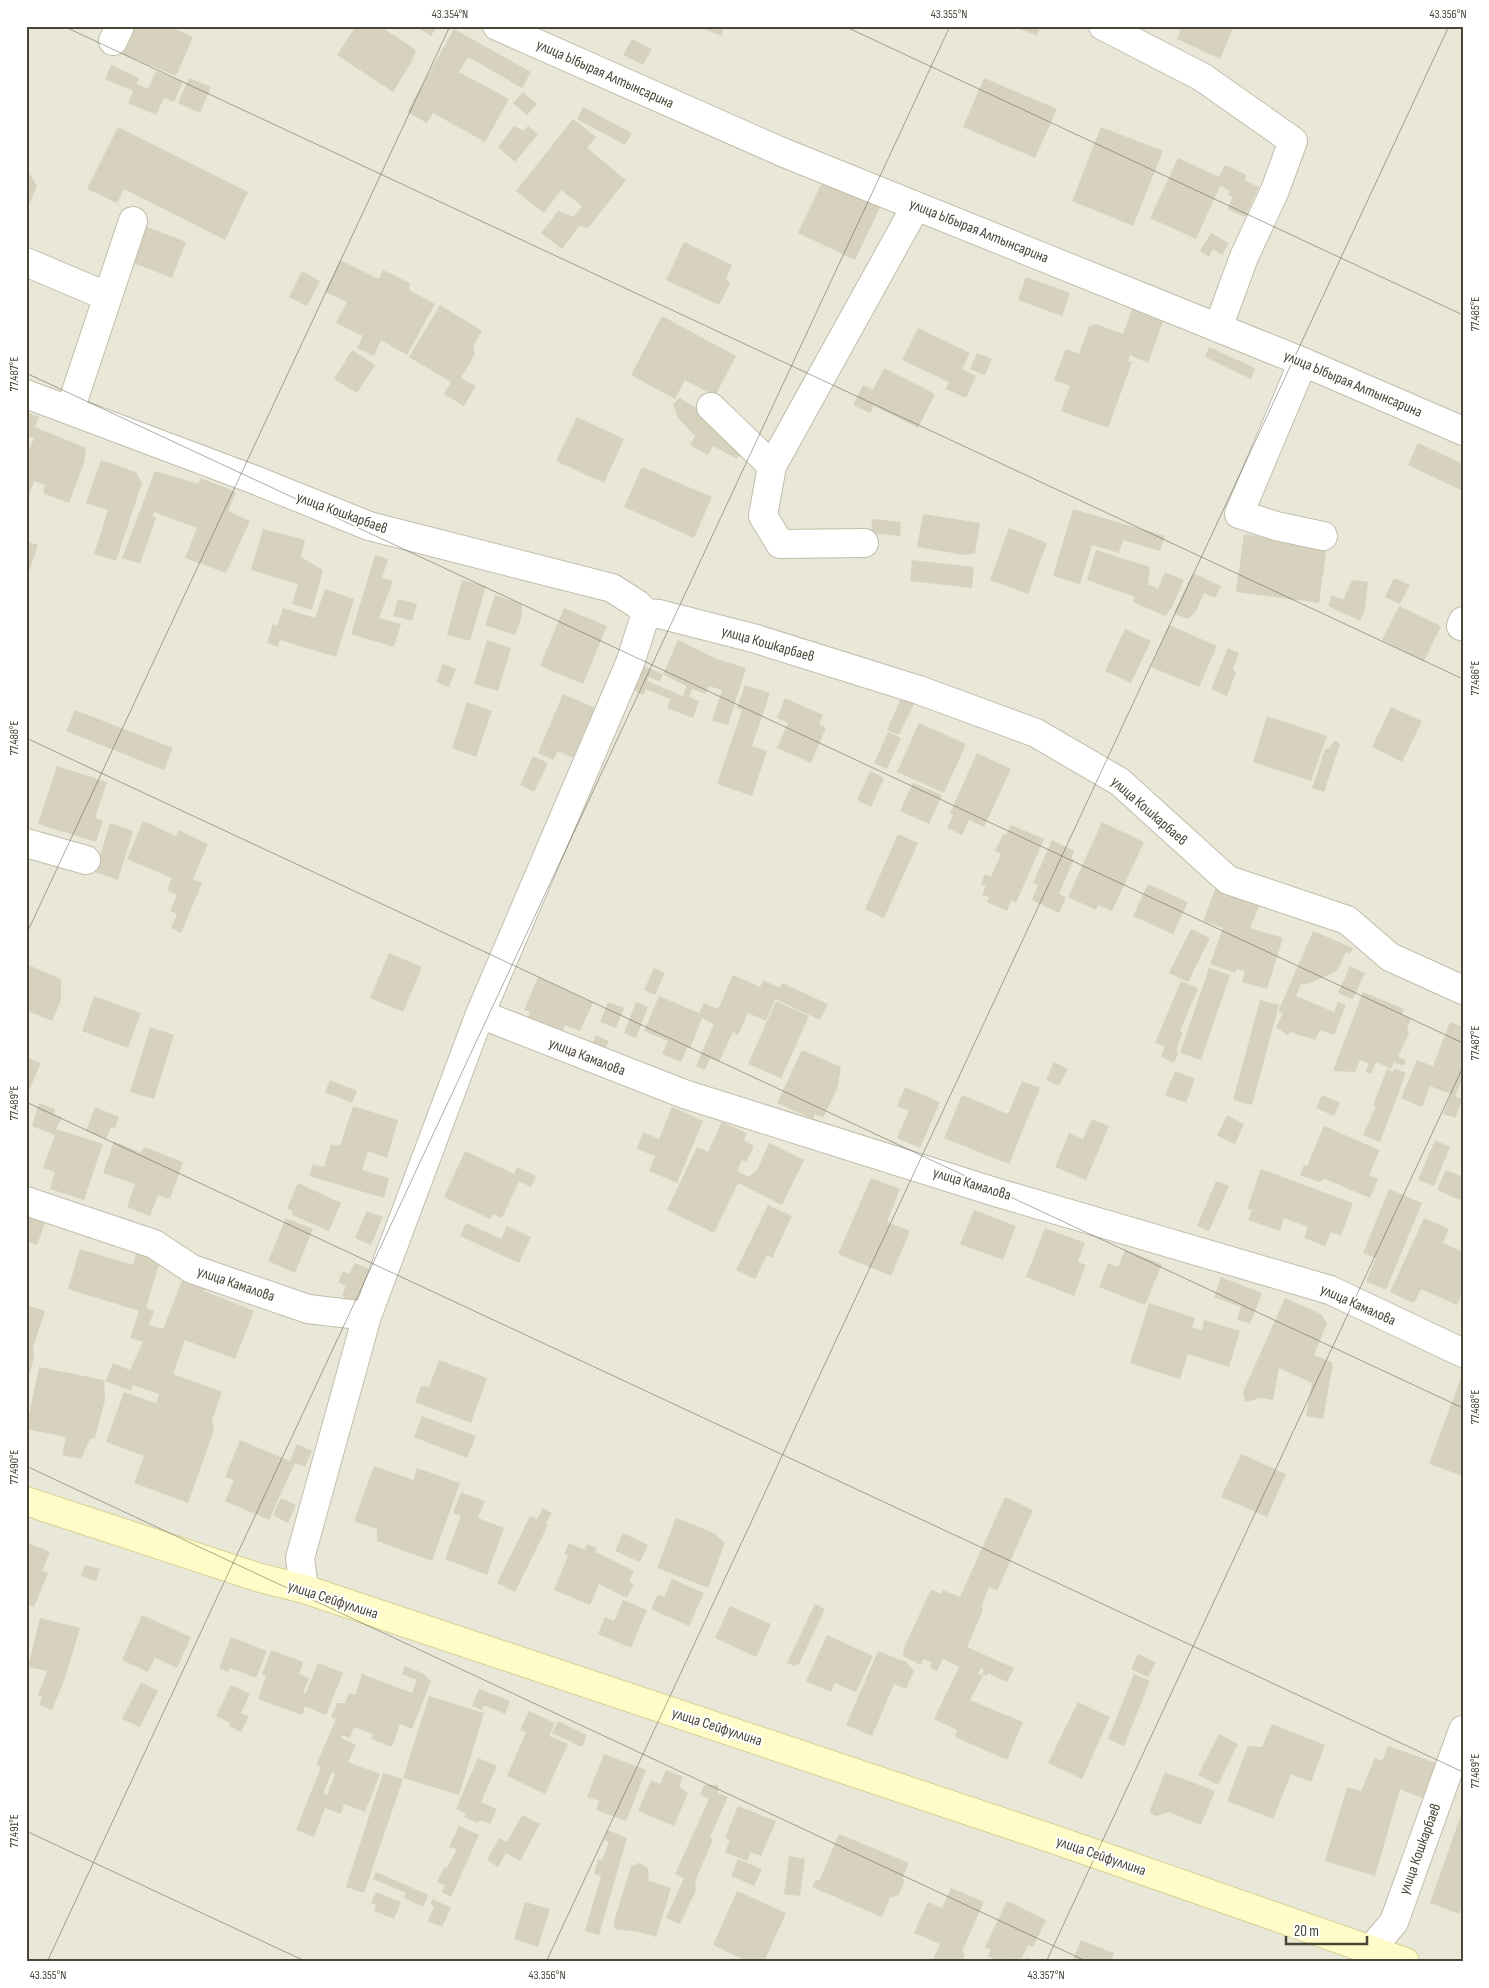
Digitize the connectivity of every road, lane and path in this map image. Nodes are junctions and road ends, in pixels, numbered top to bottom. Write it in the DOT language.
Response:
graph roads {
  1 [pos="497,26"];
  2 [pos="1103,26"];
  3 [pos="916,206"];
  4 [pos="133,221"];
  5 [pos="26,262"];
  6 [pos="106,296"];
  7 [pos="1218,328"];
  8 [pos="1303,362"];
  9 [pos="26,394"];
  10 [pos="711,408"];
  11 [pos="70,410"];
  12 [pos="1463,431"];
  13 [pos="772,466"];
  14 [pos="1323,536"];
  15 [pos="864,543"];
  16 [pos="646,613"];
  17 [pos="26,843"];
  18 [pos="86,860"];
  19 [pos="1463,990"];
  20 [pos="480,1014"];
  21 [pos="26,1201"];
  22 [pos="367,1316"];
  23 [pos="1463,1353"];
  24 [pos="26,1501"];
  25 [pos="304,1589"];
  26 [pos="1463,1730"];
  27 [pos="1368,1956"];
  28 [pos="1405,1962"];
  1 -- 3 [label="street, улица Ыбырая Алтынсарина"];
  2 -- 7 [label="street"];
  3 -- 7 [label="street, улица Ыбырая Алтынсарина"];
  3 -- 13 [label="street"];
  4 -- 6 [label="street"];
  5 -- 6 [label="street"];
  6 -- 11 [label="street"];
  7 -- 8 [label="street, улица Ыбырая Алтынсарина"];
  8 -- 12 [label="street, улица Ыбырая Алтынсарина"];
  8 -- 14 [label="street"];
  9 -- 11 [label="street, улица Кошкарбаев"];
  10 -- 13 [label="street"];
  11 -- 16 [label="street, улица Кошкарбаев"];
  13 -- 15 [label="street"];
  16 -- 19 [label="street, улица Кошкарбаев"];
  16 -- 20 [label="street"];
  17 -- 18 [label="street"];
  20 -- 22 [label="street"];
  20 -- 23 [label="street, улица Камалова"];
  21 -- 22 [label="street, улица Камалова"];
  22 -- 25 [label="street"];
  24 -- 25 [label="street, улица Сейфуллина"];
  25 -- 27 [label="street, улица Сейфуллина"];
  26 -- 27 [label="street, улица Кошкарбаев"];
  27 -- 28 [label="street, улица Сейфуллина"];
}
